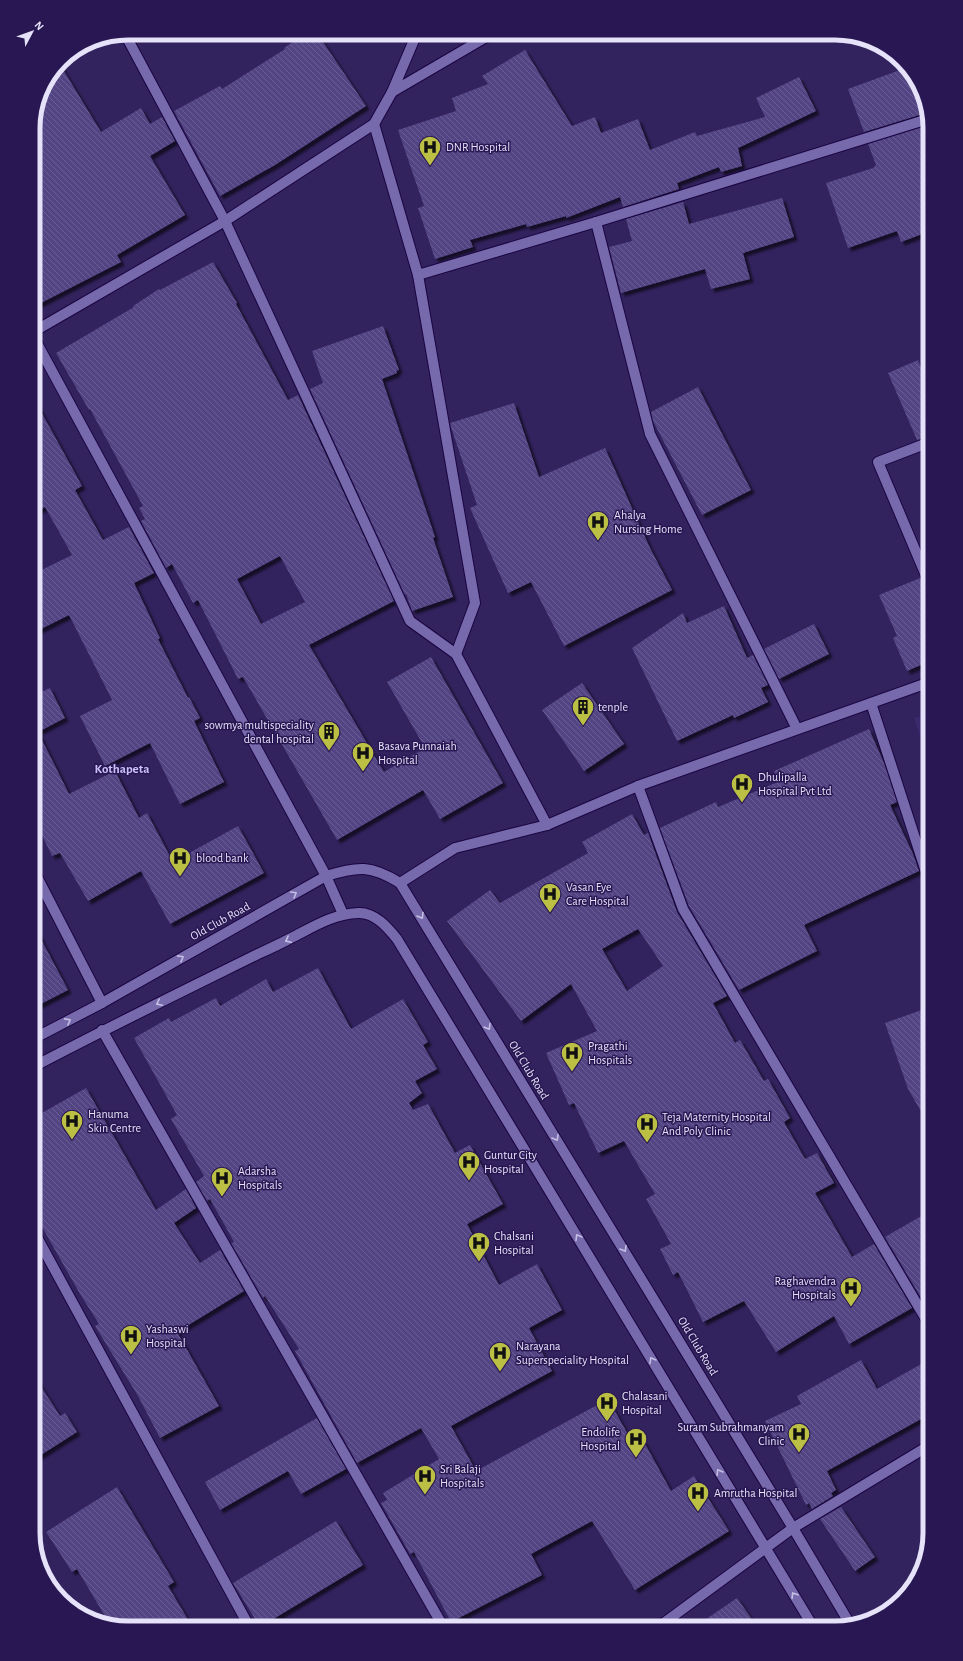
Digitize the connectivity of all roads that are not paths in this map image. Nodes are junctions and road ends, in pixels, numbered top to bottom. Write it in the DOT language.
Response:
graph roads {
  1 [pos="127,40"];
  2 [pos="414,40"];
  3 [pos="481,40"];
  4 [pos="392,92"];
  5 [pos="922,121"];
  6 [pos="374,124"];
  7 [pos="225,221"];
  8 [pos="596,222"];
  9 [pos="418,275"];
  10 [pos="40,328"];
  11 [pos="40,349"];
  12 [pos="923,445"];
  13 [pos="923,568"];
  14 [pos="456,654"];
  15 [pos="923,684"];
  16 [pos="871,703"];
  17 [pos="797,729"];
  18 [pos="638,786"];
  19 [pos="547,825"];
  20 [pos="923,863"];
  21 [pos="326,876"];
  22 [pos="40,883"];
  23 [pos="400,883"];
  24 [pos="343,914"];
  25 [pos="102,1003"];
  26 [pos="102,1030"];
  27 [pos="40,1035"];
  28 [pos="40,1064"];
  29 [pos="40,1243"];
  30 [pos="923,1314"];
  31 [pos="923,1448"];
  32 [pos="794,1528"];
  33 [pos="766,1550"];
  34 [pos="848,1620"];
  35 [pos="246,1621"];
  36 [pos="440,1621"];
  37 [pos="667,1621"];
  38 [pos="810,1621"];
  1 -- 7 [label="street"];
  2 -- 4 [label="street"];
  3 -- 4 [label="street"];
  4 -- 6 [label="street"];
  5 -- 8 [label="street"];
  6 -- 7 [label="street"];
  6 -- 9 [label="street"];
  7 -- 10 [label="street"];
  7 -- 14 [label="street"];
  8 -- 9 [label="street"];
  8 -- 17 [label="street"];
  9 -- 14 [label="street"];
  11 -- 21 [label="street"];
  12 -- 13 [label="street"];
  14 -- 19 [label="street"];
  15 -- 16 [label="street"];
  16 -- 17 [label="street"];
  16 -- 20 [label="street"];
  17 -- 18 [label="street"];
  18 -- 19 [label="street"];
  18 -- 30 [label="street"];
  19 -- 23 [label="street"];
  21 -- 23 [label="street, Old Club Road"];
  21 -- 24 [label="street"];
  25 -- 21 [label="street, Old Club Road, one-way"];
  22 -- 25 [label="street"];
  23 -- 32 [label="street, Old Club Road, one-way"];
  24 -- 26 [label="street, one-way"];
  33 -- 24 [label="street, one-way"];
  27 -- 25 [label="street, Old Club Road, one-way"];
  26 -- 28 [label="street"];
  26 -- 36 [label="street"];
  29 -- 35 [label="street"];
  31 -- 32 [label="street"];
  32 -- 33 [label="street"];
  32 -- 34 [label="street, Old Club Road"];
  33 -- 37 [label="street"];
  38 -- 33 [label="street, one-way"];
}
